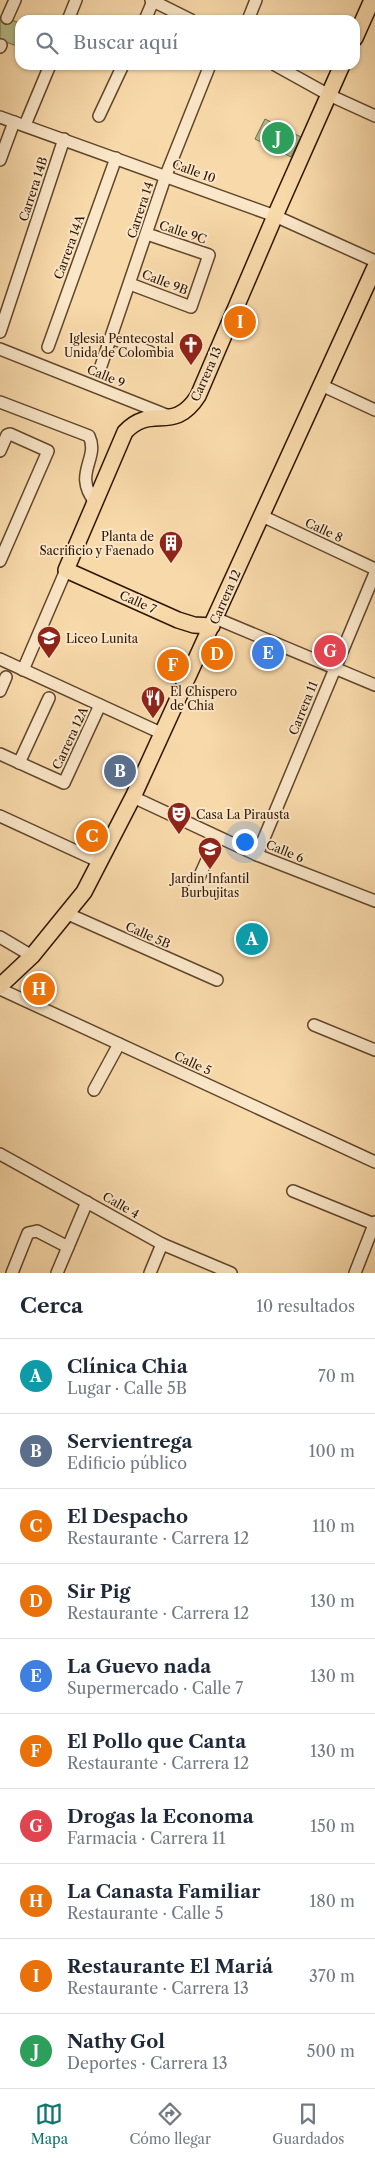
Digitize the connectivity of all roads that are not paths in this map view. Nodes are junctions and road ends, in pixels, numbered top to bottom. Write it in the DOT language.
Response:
graph roads {
  1 [pos="15,0"];
  2 [pos="76,0"];
  3 [pos="256,0"];
  4 [pos="372,0"];
  5 [pos="152,1"];
  6 [pos="70,15"];
  7 [pos="147,15"];
  8 [pos="181,15"];
  9 [pos="250,15"];
  10 [pos="7,18"];
  11 [pos="360,27"];
  12 [pos="47,70"];
  13 [pos="121,70"];
  14 [pos="208,70"];
  15 [pos="284,70"];
  16 [pos="340,70"];
  17 [pos="329,95"];
  18 [pos="99,116"];
  19 [pos="375,116"];
  20 [pos="0,117"];
  21 [pos="19,124"];
  22 [pos="64,139"];
  23 [pos="116,158"];
  24 [pos="0,160"];
  25 [pos="166,175"];
  26 [pos="275,216"];
  27 [pos="147,234"];
  28 [pos="375,260"];
  29 [pos="375,267"];
  30 [pos="130,284"];
  31 [pos="191,307"];
  32 [pos="0,332"];
  33 [pos="111,338"];
  34 [pos="48,347"];
  35 [pos="0,349"];
  36 [pos="150,352"];
  37 [pos="102,366"];
  38 [pos="321,385"];
  39 [pos="0,402"];
  40 [pos="375,410"];
  41 [pos="173,418"];
  42 [pos="0,451"];
  43 [pos="95,502"];
  44 [pos="262,516"];
  45 [pos="0,561"];
  46 [pos="375,569"];
  47 [pos="66,570"];
  48 [pos="375,573"];
  49 [pos="214,622"];
  50 [pos="0,659"];
  51 [pos="334,668"];
  52 [pos="23,670"];
  53 [pos="6,677"];
  54 [pos="375,685"];
  55 [pos="0,690"];
  56 [pos="49,698"];
  57 [pos="100,705"];
  58 [pos="161,733"];
  59 [pos="0,754"];
  60 [pos="19,762"];
  61 [pos="133,797"];
  62 [pos="0,816"];
  63 [pos="217,837"];
  64 [pos="257,855"];
  65 [pos="100,862"];
  66 [pos="194,889"];
  67 [pos="375,901"];
  68 [pos="68,914"];
  69 [pos="0,937"];
  70 [pos="32,956"];
  71 [pos="217,980"];
  72 [pos="0,987"];
  73 [pos="314,1025"];
  74 [pos="119,1044"];
  75 [pos="375,1050"];
  76 [pos="94,1090"];
  77 [pos="0,1154"];
  78 [pos="375,1162"];
  79 [pos="293,1191"];
  80 [pos="88,1202"];
  81 [pos="375,1223"];
  82 [pos="162,1244"];
  83 [pos="371,1246"];
  84 [pos="68,1247"];
  85 [pos="12,1273"];
  86 [pos="57,1273"];
  87 [pos="150,1273"];
  88 [pos="231,1273"];
  89 [pos="355,1273"];
  1 -- 10 [label="street"];
  2 -- 6 [label="street"];
  3 -- 9 [label="street"];
  4 -- 11 [label="main road"];
  5 -- 7 [label="street"];
  5 -- 8 [label="street"];
  12 -- 21 [label="street"];
  13 -- 18 [label="street"];
  14 -- 25 [label="street, Carrera 14"];
  15 -- 17 [label="street"];
  16 -- 17 [label="main road, Carrera 13"];
  17 -- 19 [label="street"];
  17 -- 26 [label="main road, Carrera 13"];
  20 -- 21 [label="street, Calle 10"];
  21 -- 22 [label="street, Calle 10"];
  21 -- 24 [label="street"];
  22 -- 23 [label="street, Calle 10"];
  22 -- 32 [label="street, Carrera 14B"];
  23 -- 25 [label="street, Calle 10"];
  23 -- 34 [label="street, Carrera 14A"];
  25 -- 26 [label="street, Calle 10"];
  25 -- 27 [label="street, Carrera 14"];
  26 -- 28 [label="street, Calle 10"];
  26 -- 41 [label="main road, Carrera 13"];
  27 -- 30 [label="street, Carrera 14"];
  27 -- 31 [label="street, Calle 9C"];
  29 -- 38 [label="main road, Carrera 12"];
  30 -- 31 [label="street, Calle 9B"];
  30 -- 33 [label="street, Carrera 14"];
  33 -- 36 [label="street"];
  33 -- 37 [label="street, Carrera 14"];
  35 -- 41 [label="street, Calle 9"];
  38 -- 40 [label="street"];
  38 -- 44 [label="main road, Carrera 12"];
  39 -- 43 [label="street"];
  41 -- 43 [label="main road"];
  42 -- 45 [label="street"];
  43 -- 47 [label="main road"];
  44 -- 46 [label="street, Calle 8"];
  44 -- 49 [label="main road, Carrera 12"];
  47 -- 49 [label="main road, Calle 7"];
  47 -- 52 [label="street"];
  48 -- 51 [label="street, Carrera 11"];
  49 -- 51 [label="street, Calle 7"];
  49 -- 58 [label="main road, Carrera 12"];
  50 -- 52 [label="street"];
  51 -- 54 [label="street, Calle 7"];
  51 -- 64 [label="street, Carrera 11"];
  52 -- 57 [label="street"];
  53 -- 55 [label="street"];
  56 -- 60 [label="street"];
  57 -- 58 [label="street"];
  57 -- 60 [label="street, Carrera 12A"];
  58 -- 61 [label="main road, Carrera 12"];
  59 -- 60 [label="street"];
  61 -- 63 [label="street, Calle 6"];
  61 -- 65 [label="main road, Carrera 12"];
  62 -- 65 [label="street"];
  63 -- 64 [label="street, Calle 6"];
  63 -- 66 [label="street"];
  64 -- 67 [label="street, Calle 6"];
  65 -- 68 [label="main road, Carrera 12"];
  68 -- 70 [label="main road, Carrera 12"];
  68 -- 71 [label="street, Calle 5B"];
  69 -- 70 [label="street"];
  70 -- 72 [label="main road, Carrera 12"];
  72 -- 74 [label="street, Calle 5"];
  73 -- 75 [label="street"];
  74 -- 76 [label="street"];
  74 -- 78 [label="street, Calle 5"];
  77 -- 80 [label="street, Calle 4"];
  79 -- 81 [label="street"];
  80 -- 82 [label="street, Calle 4"];
  80 -- 84 [label="street"];
  81 -- 83 [label="street"];
  82 -- 87 [label="street"];
  82 -- 88 [label="street, Calle 4"];
  83 -- 89 [label="street"];
  84 -- 85 [label="street"];
  84 -- 86 [label="street"];
}
